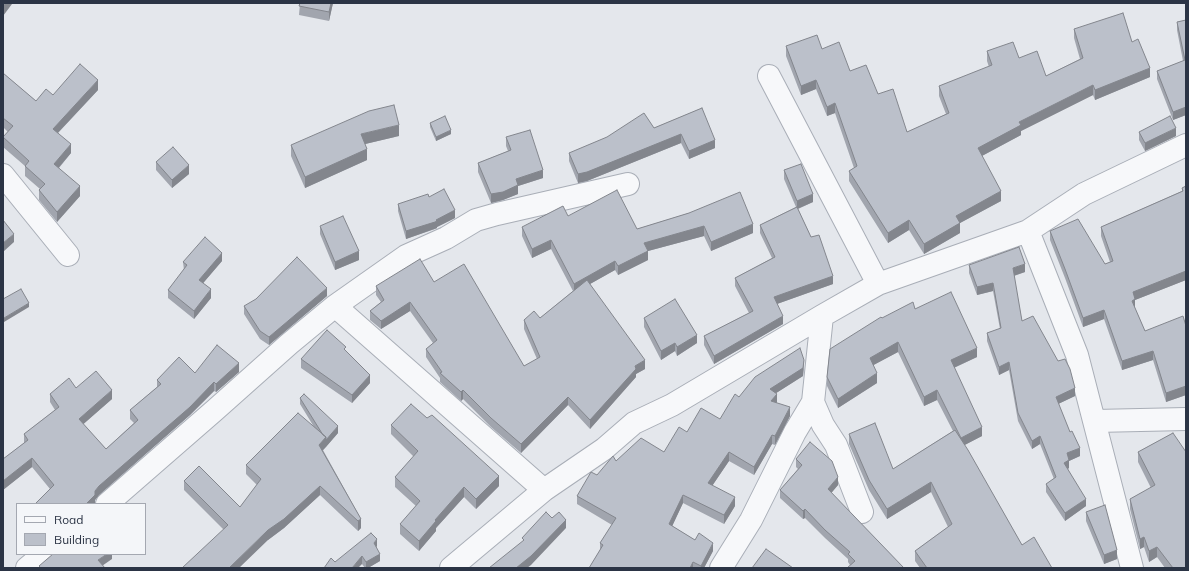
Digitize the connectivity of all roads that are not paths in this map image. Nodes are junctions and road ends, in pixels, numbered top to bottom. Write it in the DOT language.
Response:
graph roads {
  1 [pos="770,76"];
  2 [pos="1186,145"];
  3 [pos="3,175"];
  4 [pos="628,184"];
  5 [pos="1028,231"];
  6 [pos="68,255"];
  7 [pos="878,284"];
  8 [pos="335,306"];
  9 [pos="822,316"];
  10 [pos="813,402"];
  11 [pos="1186,419"];
  12 [pos="1095,421"];
  13 [pos="544,490"];
  14 [pos="108,503"];
  15 [pos="862,512"];
  16 [pos="43,555"];
  17 [pos="27,568"];
  18 [pos="451,568"];
  19 [pos="721,568"];
  20 [pos="1132,568"];
  1 -- 7 [label="street"];
  2 -- 5 [label="street"];
  3 -- 6 [label="street"];
  4 -- 8 [label="street"];
  5 -- 7 [label="street"];
  5 -- 12 [label="street"];
  7 -- 9 [label="street"];
  8 -- 13 [label="street"];
  8 -- 14 [label="street"];
  9 -- 10 [label="street"];
  9 -- 13 [label="street"];
  10 -- 15 [label="street"];
  10 -- 19 [label="street"];
  11 -- 12 [label="street"];
  12 -- 20 [label="street"];
  13 -- 18 [label="street"];
  16 -- 17 [label="street"];
}
